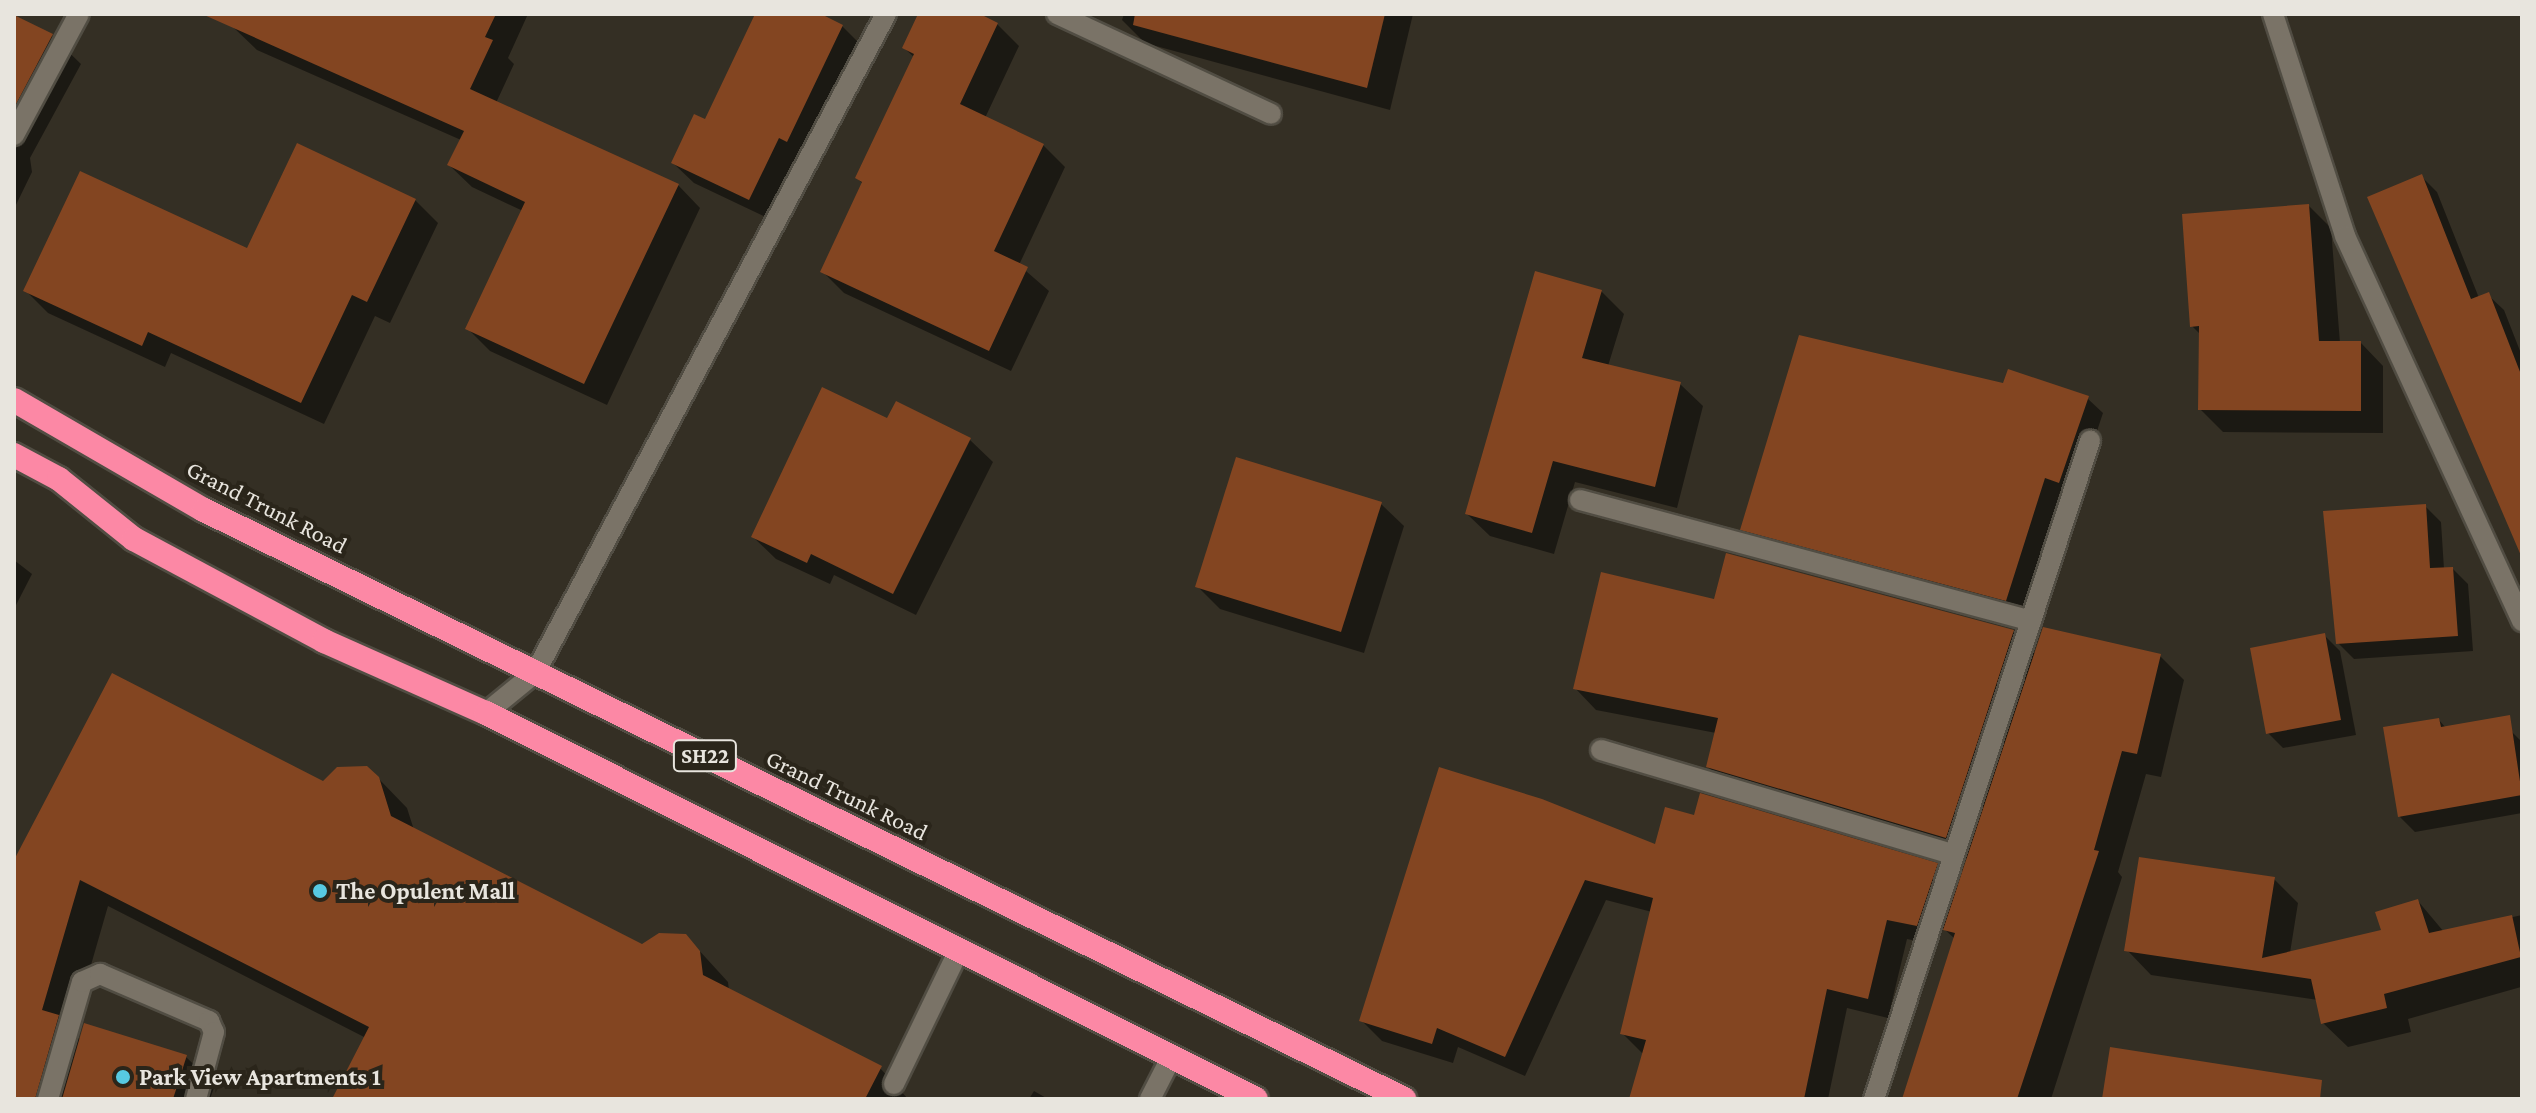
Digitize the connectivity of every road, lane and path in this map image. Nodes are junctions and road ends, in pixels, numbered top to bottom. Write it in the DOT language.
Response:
graph roads {
  1 [pos="79,14"];
  2 [pos="886,14"];
  3 [pos="1057,14"];
  4 [pos="2273,14"];
  5 [pos="1271,114"];
  6 [pos="14,135"];
  7 [pos="14,400"];
  8 [pos="2090,441"];
  9 [pos="14,455"];
  10 [pos="1580,500"];
  11 [pos="2031,621"];
  12 [pos="2522,621"];
  13 [pos="535,673"];
  14 [pos="486,713"];
  15 [pos="1601,750"];
  16 [pos="1953,854"];
  17 [pos="959,950"];
  18 [pos="1172,1056"];
  19 [pos="894,1084"];
  20 [pos="48,1099"];
  21 [pos="196,1099"];
  22 [pos="1150,1099"];
  23 [pos="1256,1099"];
  24 [pos="1404,1099"];
  25 [pos="1874,1099"];
  1 -- 6 [label="street"];
  2 -- 13 [label="street"];
  3 -- 5 [label="street"];
  4 -- 12 [label="street"];
  7 -- 13 [label="highway, Grand Trunk Road / SH22"];
  8 -- 11 [label="street"];
  9 -- 14 [label="highway, SH22"];
  10 -- 11 [label="street"];
  11 -- 16 [label="street"];
  13 -- 14 [label="street"];
  13 -- 24 [label="highway, Grand Trunk Road / SH22"];
  14 -- 17 [label="highway, SH22"];
  15 -- 16 [label="street"];
  16 -- 25 [label="street"];
  17 -- 18 [label="highway, SH22"];
  17 -- 19 [label="street"];
  18 -- 22 [label="street"];
  18 -- 23 [label="highway, SH22"];
  20 -- 21 [label="street"];
}
